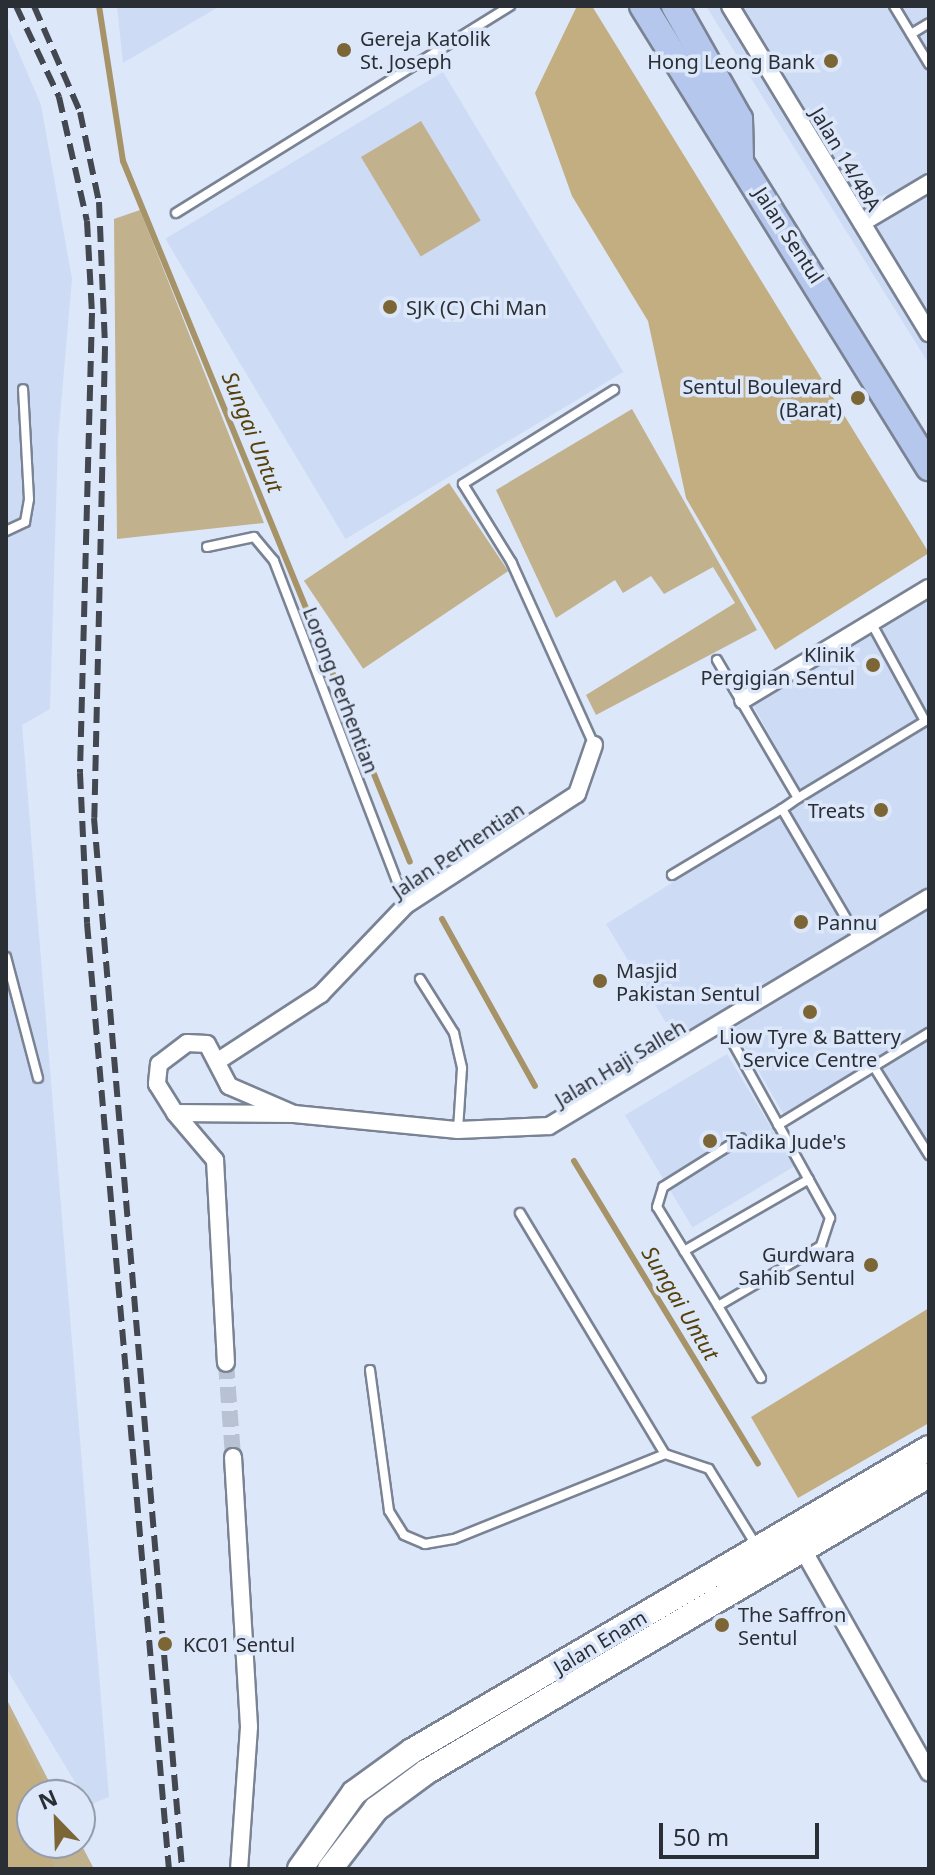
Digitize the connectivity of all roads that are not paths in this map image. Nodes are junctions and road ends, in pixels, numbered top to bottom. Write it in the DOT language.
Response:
graph roads {
  1 [pos="510,6"];
  2 [pos="643,6"];
  3 [pos="675,6"];
  4 [pos="730,6"];
  5 [pos="894,6"];
  6 [pos="929,23"];
  7 [pos="911,34"];
  8 [pos="929,64"];
  9 [pos="740,159"];
  10 [pos="929,183"];
  11 [pos="176,213"];
  12 [pos="862,223"];
  13 [pos="929,333"];
  14 [pos="23,389"];
  15 [pos="614,390"];
  16 [pos="929,467"];
  17 [pos="6,531"];
  18 [pos="207,547"];
  19 [pos="929,588"];
  20 [pos="872,624"];
  21 [pos="717,660"];
  22 [pos="743,700"];
  23 [pos="594,745"];
  24 [pos="798,798"];
  25 [pos="782,809"];
  26 [pos="672,875"];
  27 [pos="406,905"];
  28 [pos="926,906"];
  29 [pos="859,941"];
  30 [pos="6,957"];
  31 [pos="420,979"];
  32 [pos="723,1025"];
  33 [pos="929,1033"];
  34 [pos="218,1055"];
  35 [pos="874,1067"];
  36 [pos="38,1078"];
  37 [pos="175,1113"];
  38 [pos="294,1114"];
  39 [pos="778,1125"];
  40 [pos="458,1130"];
  41 [pos="741,1138"];
  42 [pos="929,1155"];
  43 [pos="809,1179"];
  44 [pos="520,1213"];
  45 [pos="684,1251"];
  46 [pos="718,1306"];
  47 [pos="226,1363"];
  48 [pos="370,1370"];
  49 [pos="761,1378"];
  50 [pos="929,1448"];
  51 [pos="665,1454"];
  52 [pos="233,1457"];
  53 [pos="929,1475"];
  54 [pos="797,1539"];
  55 [pos="763,1559"];
  56 [pos="929,1773"];
  57 [pos="239,1869"];
  58 [pos="300,1869"];
  59 [pos="330,1869"];
  1 -- 11 [label="lane"];
  2 -- 9 [label="main road, Jalan Sentul"];
  3 -- 9 [label="main road"];
  4 -- 12 [label="street, Jalan 14/48A"];
  5 -- 7 [label="lane"];
  6 -- 7 [label="lane"];
  7 -- 8 [label="lane"];
  9 -- 16 [label="main road, Jalan Sentul"];
  10 -- 12 [label="street"];
  12 -- 13 [label="street, Jalan 14/48A"];
  14 -- 17 [label="lane"];
  15 -- 23 [label="lane"];
  18 -- 27 [label="lane, Lorong Perhentian"];
  19 -- 20 [label="street"];
  20 -- 22 [label="street"];
  20 -- 24 [label="lane"];
  21 -- 22 [label="lane"];
  22 -- 24 [label="lane"];
  23 -- 27 [label="street, Jalan Perhentian"];
  24 -- 25 [label="lane"];
  25 -- 26 [label="lane"];
  25 -- 29 [label="lane"];
  27 -- 34 [label="street, Jalan Perhentian"];
  28 -- 29 [label="street, Jalan Haji Salleh"];
  29 -- 32 [label="street, Jalan Haji Salleh"];
  30 -- 36 [label="lane"];
  31 -- 40 [label="lane"];
  32 -- 39 [label="lane"];
  32 -- 40 [label="street, Jalan Haji Salleh"];
  33 -- 35 [label="lane"];
  34 -- 37 [label="street"];
  34 -- 38 [label="street, Jalan Haji Salleh"];
  35 -- 39 [label="lane"];
  35 -- 42 [label="lane"];
  37 -- 38 [label="street, Jalan Haji Salleh"];
  37 -- 47 [label="street"];
  38 -- 40 [label="street, Jalan Haji Salleh"];
  39 -- 43 [label="lane"];
  41 -- 45 [label="lane"];
  43 -- 45 [label="lane"];
  43 -- 46 [label="lane"];
  44 -- 51 [label="lane"];
  45 -- 46 [label="lane"];
  46 -- 49 [label="lane"];
  48 -- 51 [label="lane"];
  50 -- 54 [label="main road, Jalan Enam"];
  51 -- 55 [label="lane"];
  52 -- 57 [label="street"];
  53 -- 54 [label="main road, Jalan Enam"];
  54 -- 55 [label="main road, Jalan Enam"];
  54 -- 56 [label="street"];
  55 -- 58 [label="main road, Jalan Enam"];
  55 -- 59 [label="main road, Jalan Enam"];
}
